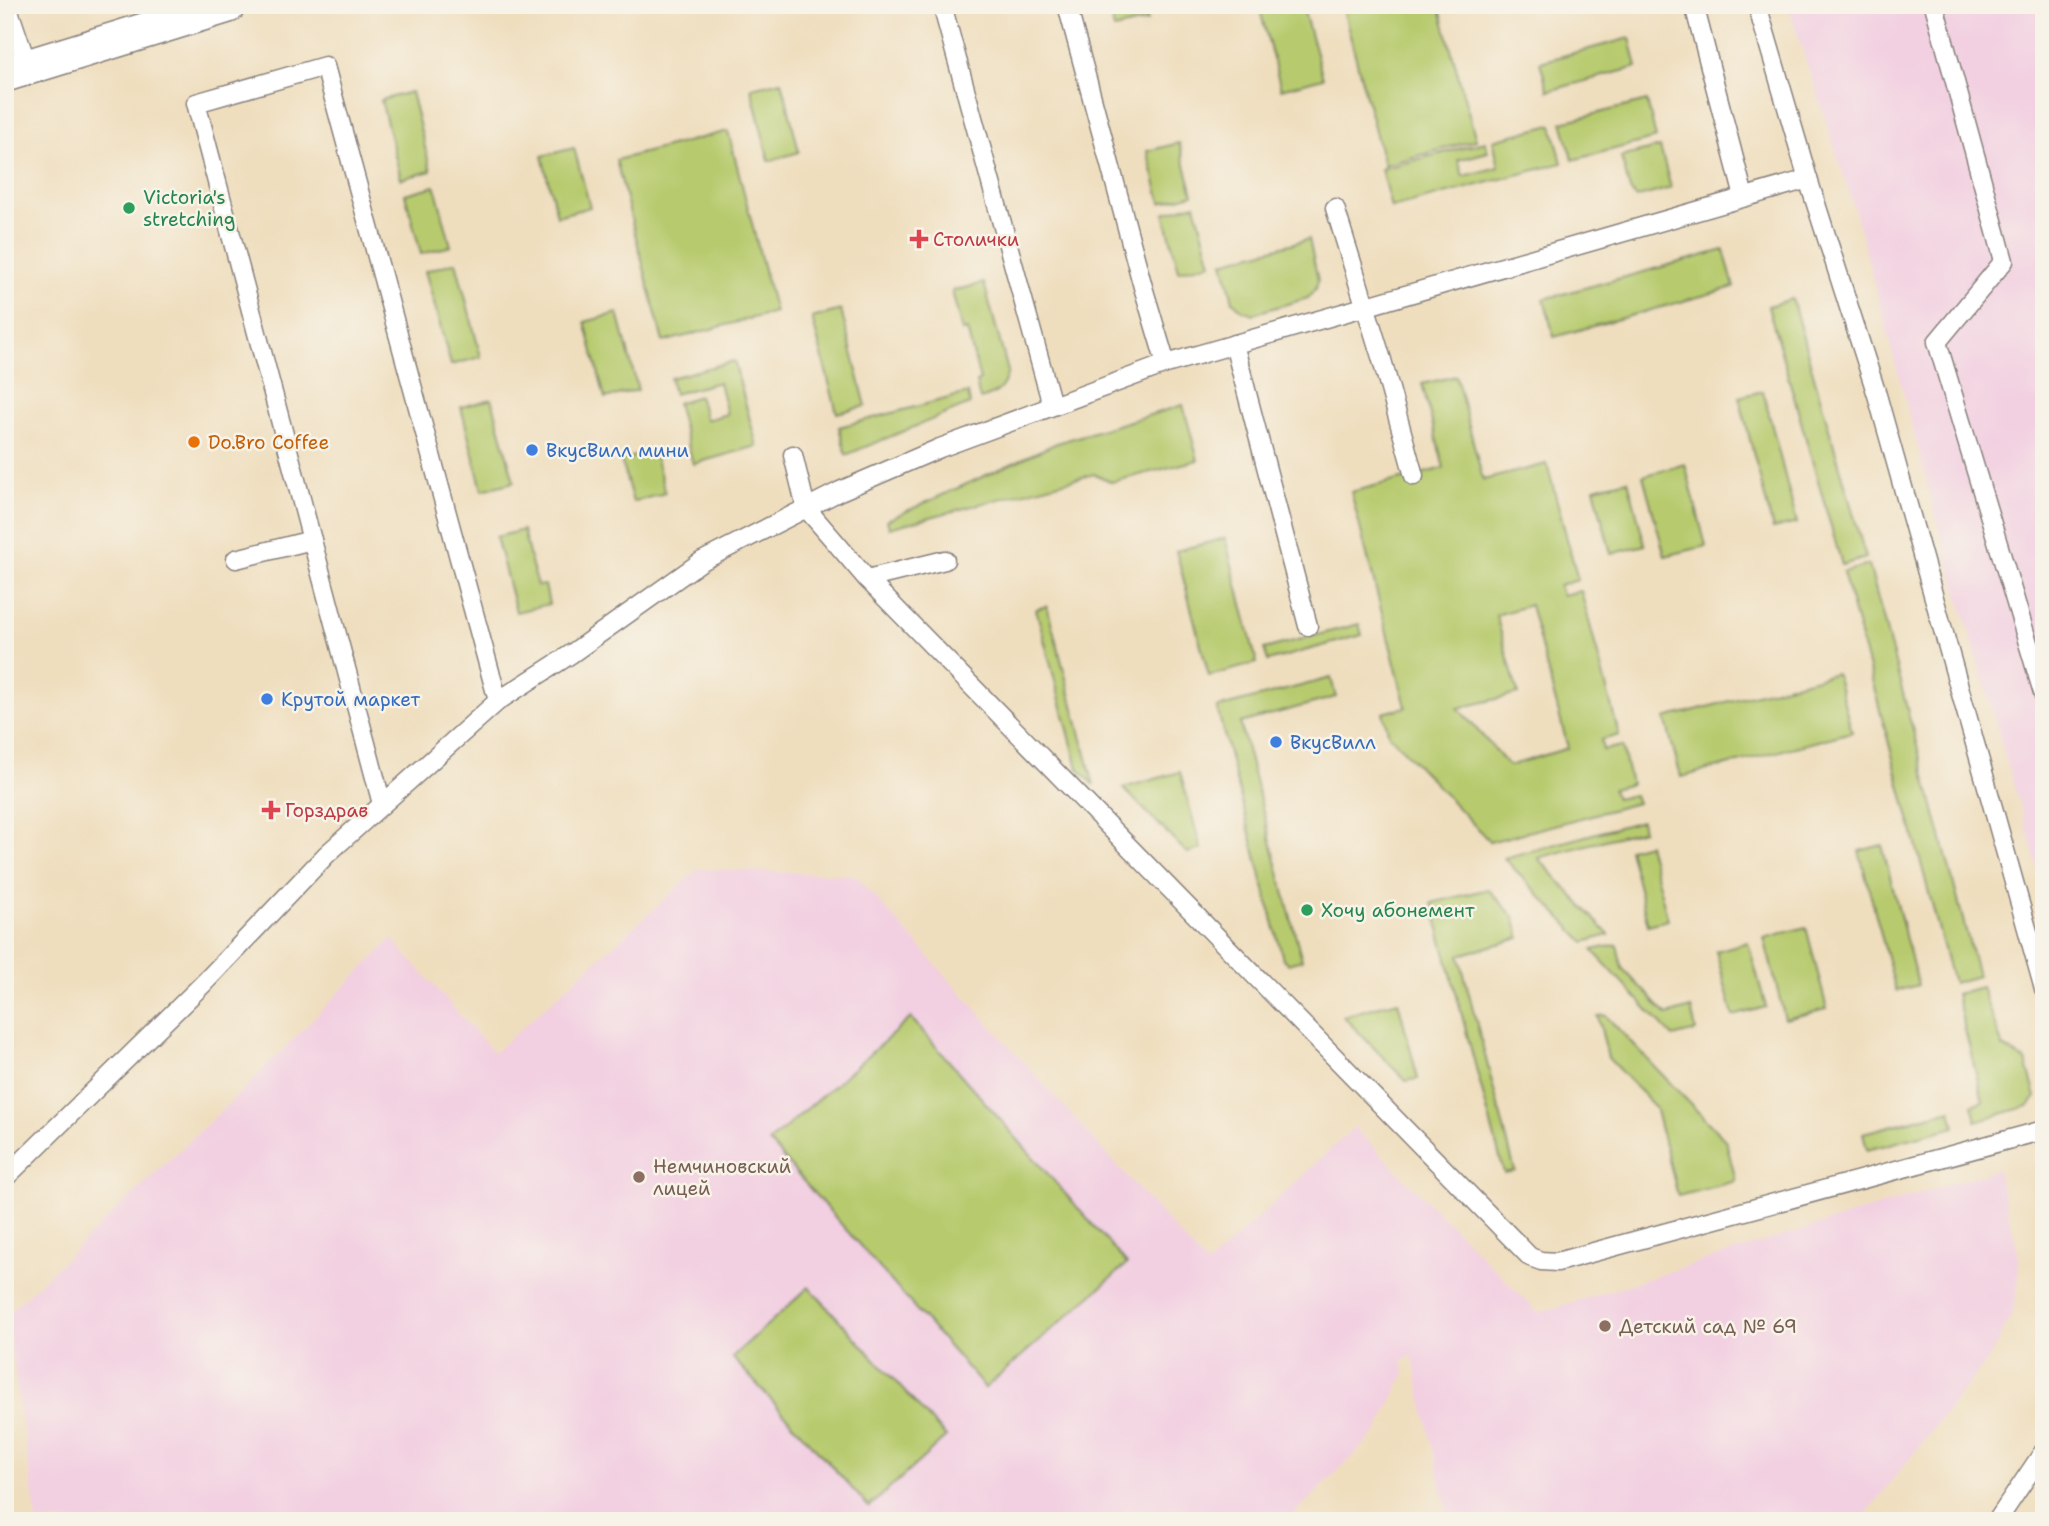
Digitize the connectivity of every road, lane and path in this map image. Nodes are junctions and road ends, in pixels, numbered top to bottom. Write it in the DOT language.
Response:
graph roads {
  1 [pos="7,5"];
  2 [pos="228,5"];
  3 [pos="942,5"];
  4 [pos="1067,5"];
  5 [pos="1694,5"];
  6 [pos="1758,5"];
  7 [pos="1934,5"];
  8 [pos="17,71"];
  9 [pos="1808,179"];
  10 [pos="1744,197"];
  11 [pos="1335,208"];
  12 [pos="1366,306"];
  13 [pos="1234,344"];
  14 [pos="1166,364"];
  15 [pos="1052,405"];
  16 [pos="793,455"];
  17 [pos="1413,476"];
  18 [pos="806,508"];
  19 [pos="312,540"];
  20 [pos="236,559"];
  21 [pos="945,560"];
  22 [pos="867,579"];
  23 [pos="1308,626"];
  24 [pos="2044,696"];
  25 [pos="498,701"];
  26 [pos="382,804"];
  27 [pos="2044,989"];
  28 [pos="2044,1130"];
  29 [pos="5,1178"];
  30 [pos="2044,1451"];
  31 [pos="1997,1521"];
  1 -- 8 [label="lane"];
  2 -- 8 [label="street"];
  3 -- 15 [label="lane"];
  4 -- 14 [label="lane"];
  5 -- 10 [label="lane"];
  6 -- 9 [label="lane"];
  7 -- 24 [label="lane"];
  9 -- 10 [label="lane"];
  9 -- 27 [label="lane"];
  10 -- 12 [label="lane"];
  11 -- 12 [label="lane"];
  12 -- 13 [label="lane"];
  12 -- 17 [label="lane"];
  13 -- 14 [label="lane"];
  13 -- 23 [label="lane"];
  14 -- 15 [label="lane"];
  15 -- 18 [label="lane"];
  16 -- 18 [label="lane"];
  18 -- 22 [label="lane"];
  18 -- 25 [label="lane"];
  19 -- 20 [label="lane"];
  19 -- 25 [label="lane"];
  19 -- 26 [label="lane"];
  21 -- 22 [label="lane"];
  22 -- 28 [label="lane"];
  25 -- 26 [label="lane"];
  26 -- 29 [label="lane"];
  30 -- 31 [label="lane"];
}
